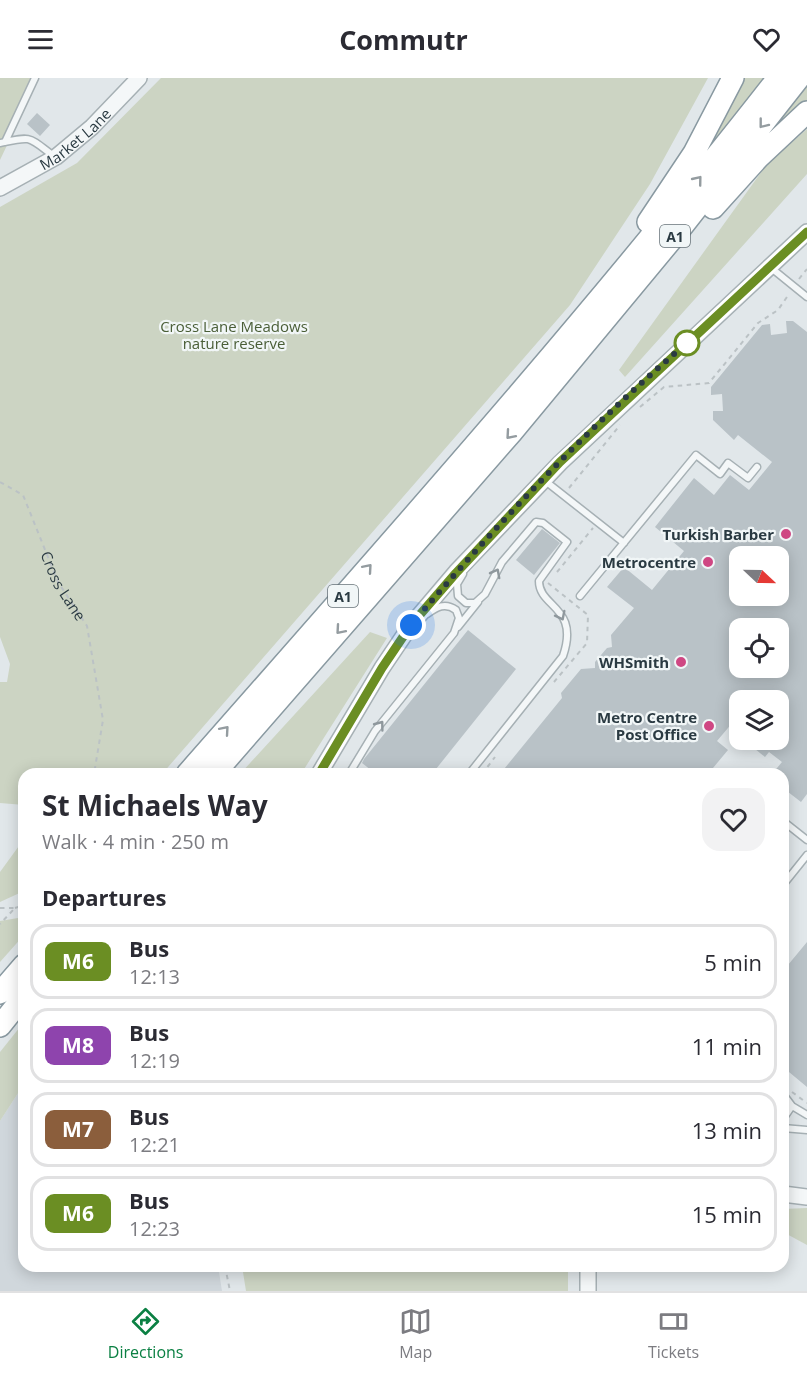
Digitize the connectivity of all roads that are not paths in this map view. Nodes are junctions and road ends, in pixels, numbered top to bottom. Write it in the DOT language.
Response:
graph roads {
  1 [pos="35,78"];
  2 [pos="139,78"];
  3 [pos="733,78"];
  4 [pos="778,78"];
  5 [pos="799,78"];
  6 [pos="807,112"];
  7 [pos="1,143"];
  8 [pos="56,157"];
  9 [pos="0,188"];
  10 [pos="807,232"];
  11 [pos="769,266"];
  12 [pos="807,297"];
  13 [pos="548,390"];
  14 [pos="498,417"];
  15 [pos="757,467"];
  16 [pos="544,479"];
  17 [pos="485,541"];
  18 [pos="624,543"];
  19 [pos="580,596"];
  20 [pos="478,601"];
  21 [pos="411,625"];
  22 [pos="454,633"];
  23 [pos="192,768"];
  24 [pos="219,768"];
  25 [pos="323,768"];
  26 [pos="353,768"];
  27 [pos="474,768"];
  28 [pos="789,826"];
  29 [pos="807,840"];
  30 [pos="807,855"];
  31 [pos="789,878"];
  32 [pos="18,972"];
  33 [pos="0,993"];
  34 [pos="18,1004"];
  35 [pos="0,1026"];
  36 [pos="789,1102"];
  37 [pos="792,1106"];
  38 [pos="789,1110"];
  39 [pos="807,1115"];
  40 [pos="789,1128"];
  41 [pos="807,1130"];
  42 [pos="789,1188"];
  43 [pos="789,1194"];
  44 [pos="807,1196"];
  45 [pos="588,1272"];
  46 [pos="588,1291"];
  1 -- 7 [label="lane"];
  2 -- 8 [label="street, Market Lane"];
  3 -- 14 [label="highway"];
  14 -- 4 [label="highway, A1, one-way"];
  5 -- 13 [label="highway, A1, one-way"];
  6 -- 13 [label="highway"];
  7 -- 8 [label="lane"];
  8 -- 9 [label="street, Market Lane"];
  10 -- 11 [label="street"];
  11 -- 12 [label="lane"];
  11 -- 16 [label="street"];
  13 -- 24 [label="highway, A1, one-way"];
  23 -- 14 [label="highway, A1, one-way"];
  15 -- 18 [label="lane"];
  16 -- 17 [label="street"];
  16 -- 18 [label="lane"];
  17 -- 20 [label="lane"];
  17 -- 21 [label="street"];
  18 -- 19 [label="lane"];
  20 -- 22 [label="lane"];
  20 -- 27 [label="lane, one-way"];
  21 -- 22 [label="lane"];
  21 -- 25 [label="street"];
  26 -- 22 [label="lane, one-way"];
  28 -- 29 [label="lane"];
  30 -- 31 [label="lane"];
  32 -- 33 [label="highway"];
  34 -- 35 [label="highway"];
  36 -- 37 [label="lane"];
  37 -- 38 [label="lane"];
  37 -- 39 [label="lane"];
  40 -- 41 [label="lane"];
  42 -- 44 [label="lane"];
  43 -- 44 [label="street"];
  45 -- 46 [label="street"];
}
